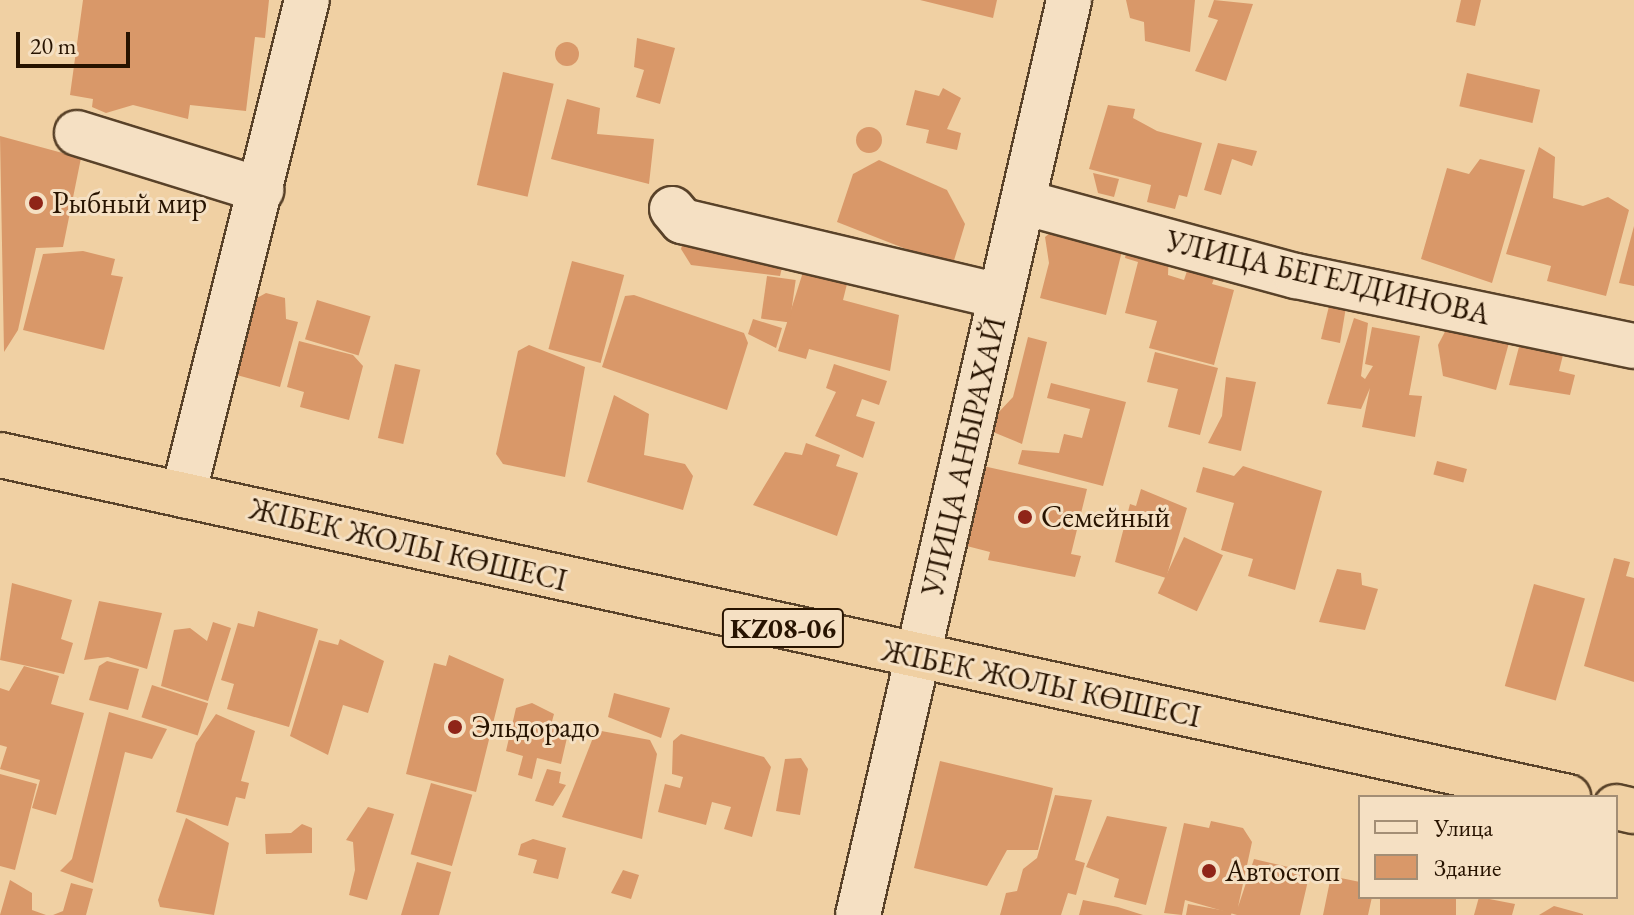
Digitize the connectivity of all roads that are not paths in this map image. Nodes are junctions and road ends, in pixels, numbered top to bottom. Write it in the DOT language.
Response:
graph roads {
  1 [pos="307,0"];
  2 [pos="1069,0"];
  3 [pos="77,133"];
  4 [pos="261,190"];
  5 [pos="1023,202"];
  6 [pos="672,209"];
  7 [pos="1000,296"];
  8 [pos="1634,346"];
  9 [pos="0,455"];
  10 [pos="183,495"];
  11 [pos="919,658"];
  12 [pos="1559,795"];
  13 [pos="858,915"];
  1 -- 4 [label="street"];
  2 -- 5 [label="street, УЛИЦА АНЫРАХАЙ"];
  3 -- 4 [label="street"];
  4 -- 10 [label="street"];
  5 -- 7 [label="street, УЛИЦА АНЫРАХАЙ"];
  5 -- 8 [label="street, УЛИЦА БЕГЕЛДИНОВА"];
  6 -- 7 [label="street"];
  7 -- 11 [label="street, УЛИЦА АНЫРАХАЙ"];
  9 -- 10 [label="highway, ЖІБЕК ЖОЛЫ КӨШЕСІ / KZ08-06"];
  10 -- 11 [label="highway, ЖІБЕК ЖОЛЫ КӨШЕСІ / KZ08-06"];
  11 -- 12 [label="highway, ЖІБЕК ЖОЛЫ КӨШЕСІ / KZ08-06"];
  11 -- 13 [label="street, УЛИЦА АНЫРАХАЙ"];
}
